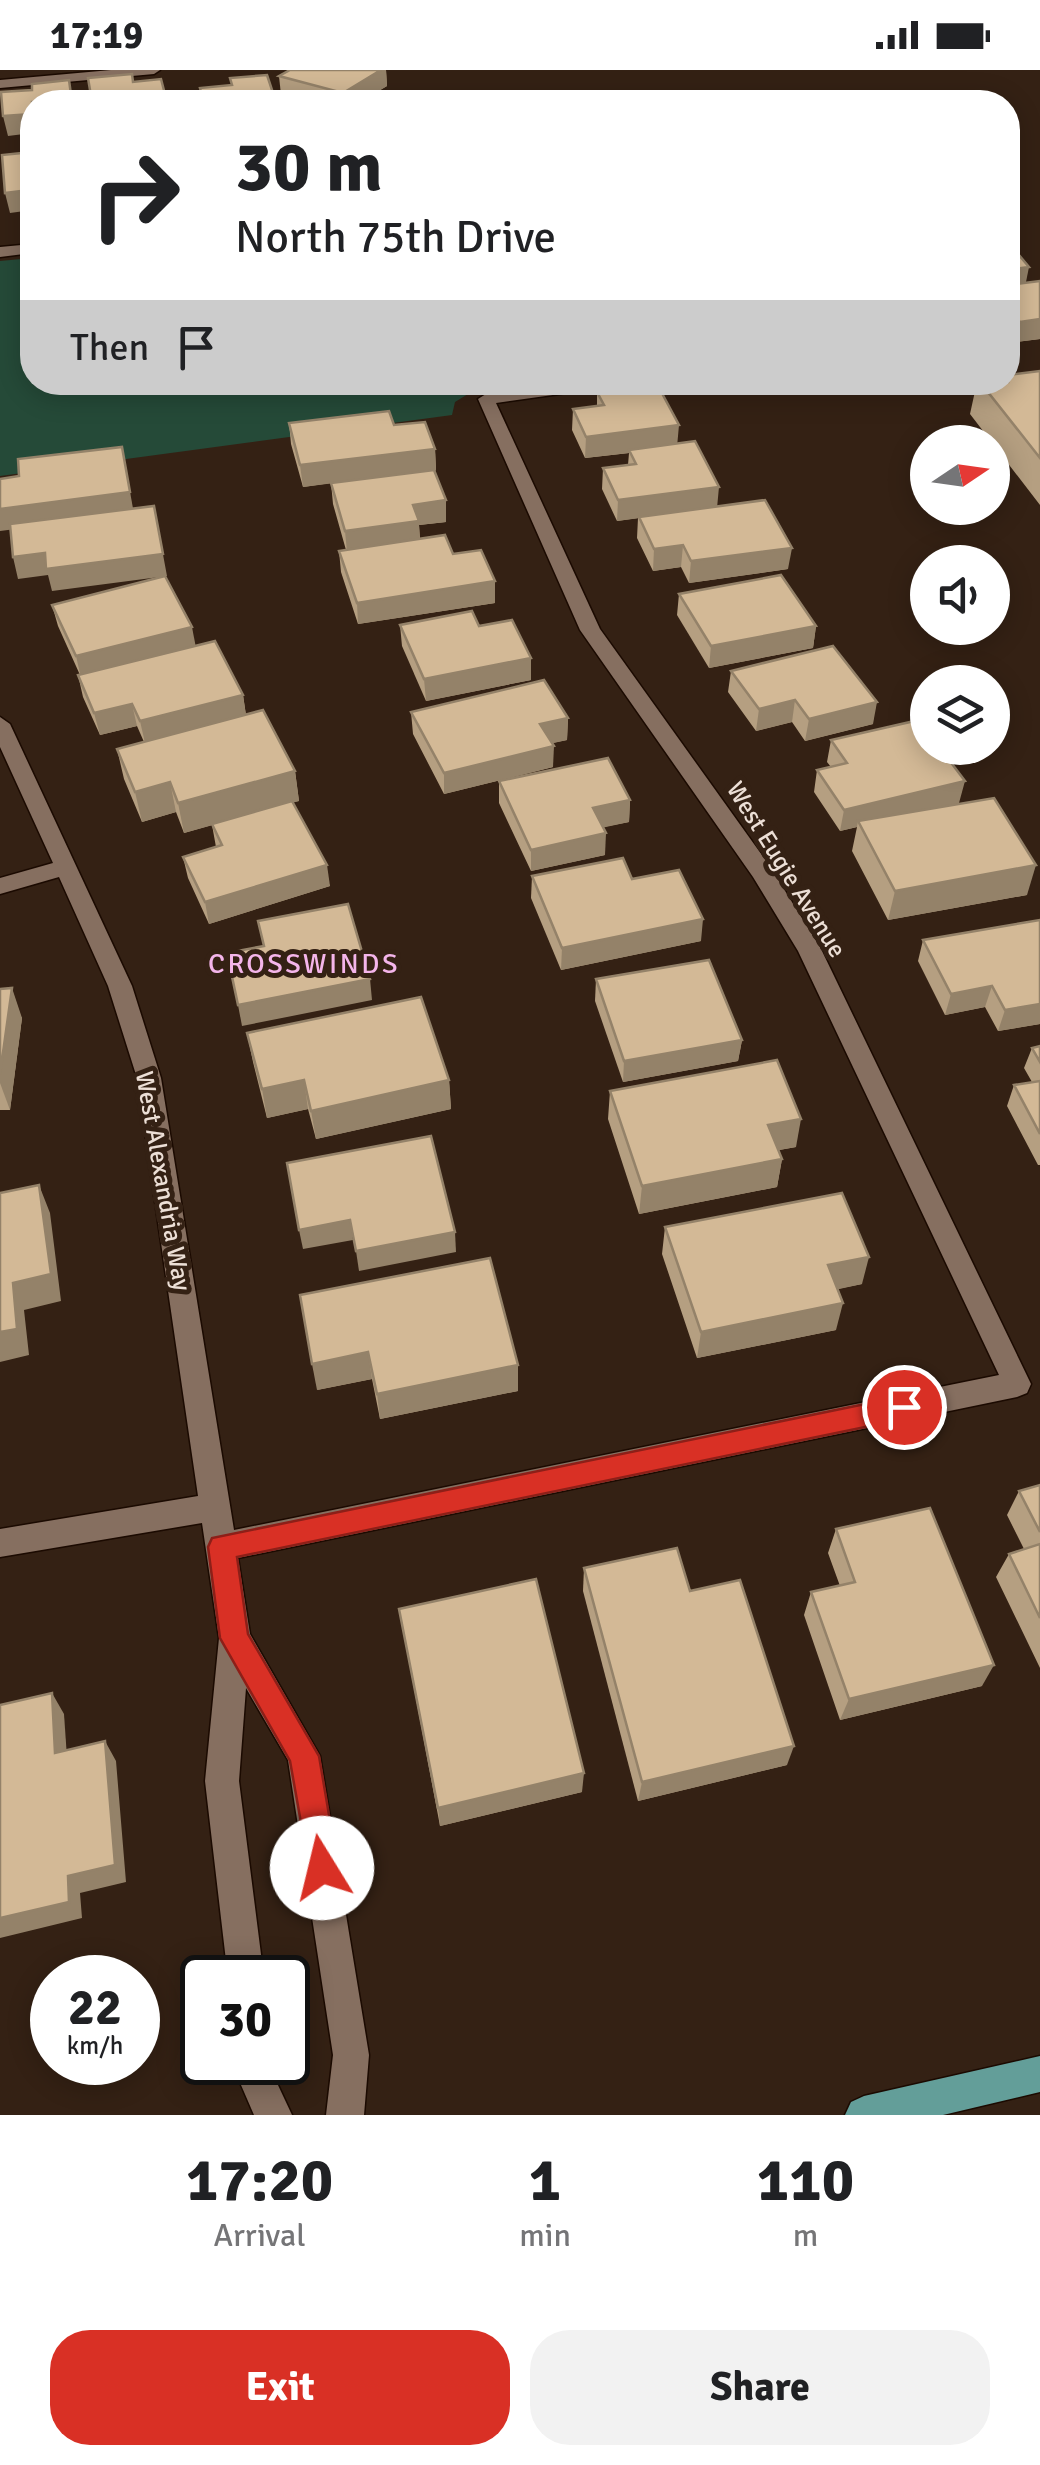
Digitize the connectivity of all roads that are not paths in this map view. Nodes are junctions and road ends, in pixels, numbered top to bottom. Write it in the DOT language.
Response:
graph roads {
  1 [pos="154,70"];
  2 [pos="0,84"];
  3 [pos="515,395"];
  4 [pos="0,724"];
  5 [pos="67,867"];
  6 [pos="0,886"];
  7 [pos="216,1507"];
  8 [pos="0,1543"];
  9 [pos="222,1547"];
  10 [pos="235,1638"];
  11 [pos="243,1955"];
  12 [pos="1040,2074"];
  13 [pos="258,2085"];
  14 [pos="273,2115"];
  15 [pos="345,2115"];
  16 [pos="864,2115"];
  1 -- 2 [label="street"];
  3 -- 9 [label="street, West Eugie Avenue"];
  4 -- 5 [label="street, West Alexandria Way"];
  5 -- 6 [label="street"];
  5 -- 7 [label="street, West Alexandria Way"];
  7 -- 8 [label="street"];
  7 -- 9 [label="street, West Alexandria Way"];
  9 -- 10 [label="street, West Alexandria Way"];
  10 -- 11 [label="street, West Alexandria Way"];
  10 -- 15 [label="street, West Alexandria Way"];
  12 -- 16 [label="main road"];
  13 -- 14 [label="street"];
}
